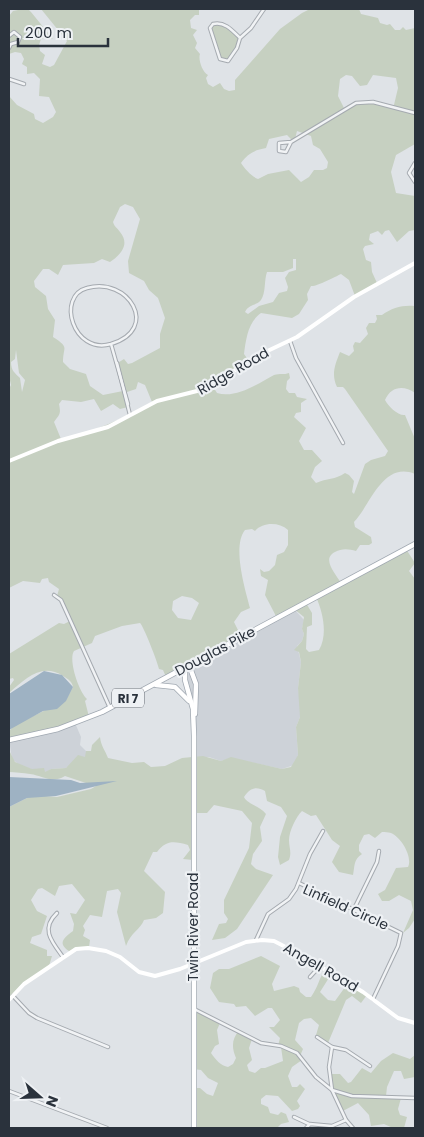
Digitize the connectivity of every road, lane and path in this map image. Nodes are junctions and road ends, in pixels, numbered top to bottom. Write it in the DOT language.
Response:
graph roads {
  1 [pos="264,9"];
  2 [pos="9,36"];
  3 [pos="240,38"];
  4 [pos="10,42"];
  5 [pos="9,48"];
  6 [pos="9,79"];
  7 [pos="24,84"];
  8 [pos="415,113"];
  9 [pos="292,142"];
  10 [pos="415,163"];
  11 [pos="415,182"];
  12 [pos="415,262"];
  13 [pos="290,341"];
  14 [pos="111,344"];
  15 [pos="130,415"];
  16 [pos="342,443"];
  17 [pos="9,461"];
  18 [pos="415,544"];
  19 [pos="54,595"];
  20 [pos="187,666"];
  21 [pos="148,687"];
  22 [pos="192,706"];
  23 [pos="110,708"];
  24 [pos="194,726"];
  25 [pos="9,740"];
  26 [pos="323,831"];
  27 [pos="379,852"];
  28 [pos="299,884"];
  29 [pos="354,910"];
  30 [pos="57,913"];
  31 [pos="256,940"];
  32 [pos="63,957"];
  33 [pos="194,962"];
  34 [pos="320,966"];
  35 [pos="310,977"];
  36 [pos="12,995"];
  37 [pos="373,999"];
  38 [pos="9,1000"];
  39 [pos="192,1008"];
  40 [pos="415,1023"];
  41 [pos="317,1037"];
  42 [pos="108,1047"];
  43 [pos="332,1047"];
  44 [pos="370,1066"];
  45 [pos="332,1090"];
  46 [pos="9,1091"];
  47 [pos="415,1098"];
  48 [pos="294,1118"];
  49 [pos="346,1120"];
  50 [pos="310,1124"];
  51 [pos="107,1128"];
  52 [pos="194,1128"];
  53 [pos="306,1128"];
  54 [pos="353,1128"];
  1 -- 3 [label="street"];
  2 -- 4 [label="street"];
  3 -- 3 [label="street"];
  4 -- 5 [label="street"];
  6 -- 7 [label="street"];
  8 -- 9 [label="street"];
  9 -- 9 [label="street"];
  10 -- 11 [label="street"];
  12 -- 13 [label="street, Ridge Road"];
  13 -- 15 [label="street, Ridge Road"];
  13 -- 16 [label="street"];
  14 -- 14 [label="street"];
  14 -- 15 [label="street"];
  15 -- 17 [label="street, Ridge Road"];
  18 -- 20 [label="main road, Douglas Pike / RI 7"];
  19 -- 23 [label="street"];
  20 -- 21 [label="main road, Douglas Pike / RI 7"];
  20 -- 22 [label="main road, Twin River Road"];
  20 -- 24 [label="main road, Twin River Road"];
  21 -- 22 [label="main road"];
  21 -- 23 [label="main road, Douglas Pike / RI 7"];
  22 -- 24 [label="main road, Twin River Road"];
  23 -- 25 [label="main road, Douglas Pike / RI 7"];
  24 -- 33 [label="main road, Twin River Road"];
  26 -- 28 [label="street"];
  27 -- 29 [label="street"];
  28 -- 29 [label="street, Linfield Circle"];
  28 -- 31 [label="street, Linfield Circle"];
  29 -- 37 [label="street, Linfield Circle"];
  30 -- 32 [label="street"];
  31 -- 33 [label="street, Angell Road"];
  31 -- 34 [label="street, Angell Road"];
  32 -- 33 [label="street, Angell Road"];
  32 -- 36 [label="street, Angell Road"];
  33 -- 39 [label="main road, Twin River Road"];
  34 -- 35 [label="street"];
  34 -- 37 [label="street, Angell Road"];
  36 -- 38 [label="street, Angell Road"];
  36 -- 42 [label="street"];
  37 -- 40 [label="street, Angell Road"];
  39 -- 45 [label="street"];
  39 -- 52 [label="main road, Twin River Road"];
  41 -- 43 [label="street"];
  43 -- 44 [label="street"];
  43 -- 45 [label="street"];
  45 -- 47 [label="street"];
  45 -- 49 [label="street"];
  46 -- 51 [label="street"];
  48 -- 50 [label="street"];
  49 -- 50 [label="street"];
  49 -- 54 [label="street"];
  50 -- 53 [label="street"];
}
